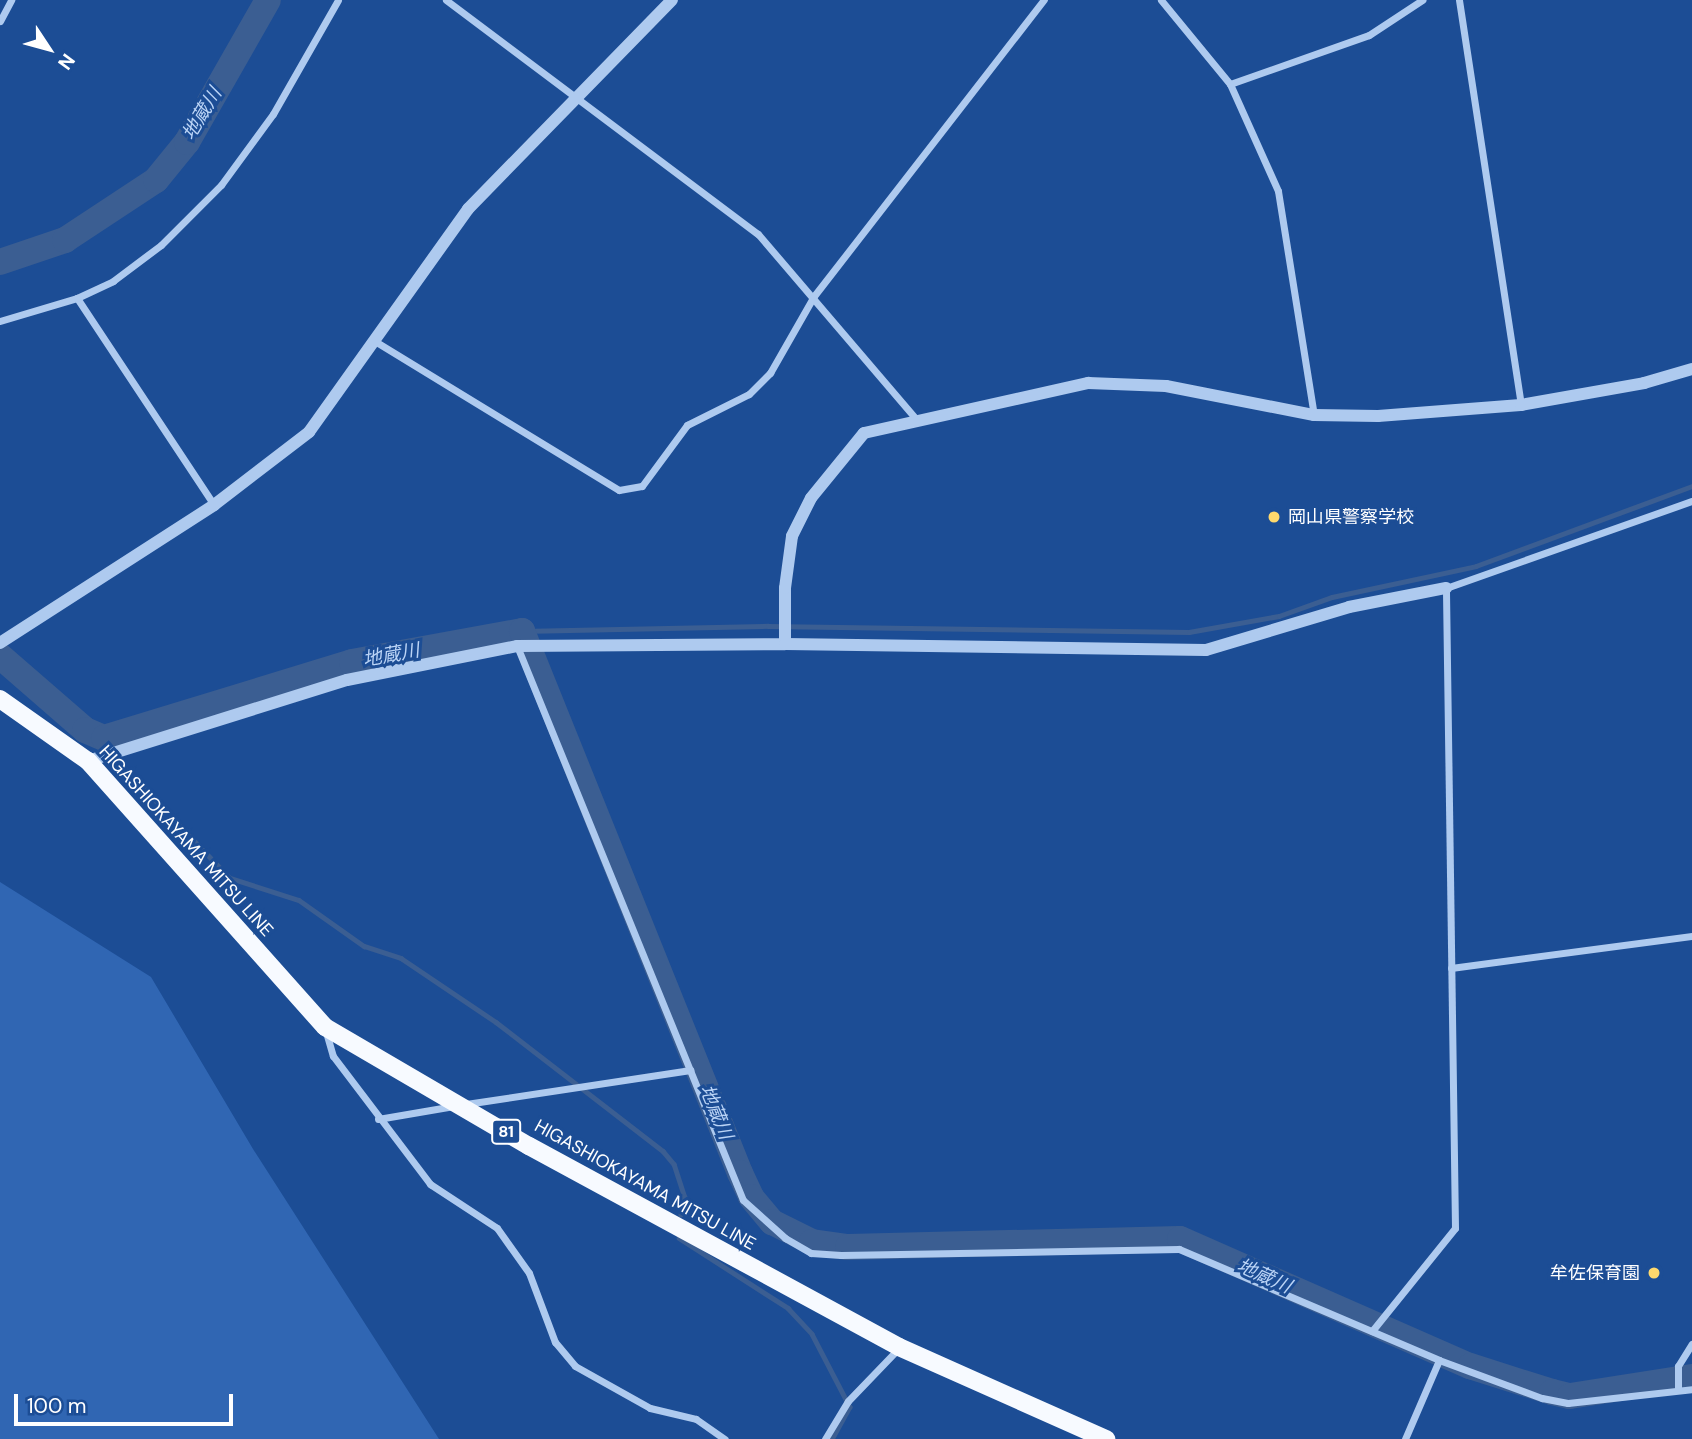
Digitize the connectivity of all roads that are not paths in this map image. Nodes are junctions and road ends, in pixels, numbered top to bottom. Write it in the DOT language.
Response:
graph roads {
  1 [pos="11,0"];
  2 [pos="338,0"];
  3 [pos="446,0"];
  4 [pos="672,0"];
  5 [pos="1044,0"];
  6 [pos="1161,0"];
  7 [pos="1422,0"];
  8 [pos="1459,0"];
  9 [pos="0,21"];
  10 [pos="1230,84"];
  11 [pos="577,95"];
  12 [pos="814,296"];
  13 [pos="77,298"];
  14 [pos="0,321"];
  15 [pos="373,340"];
  16 [pos="1692,369"];
  17 [pos="1521,405"];
  18 [pos="1314,415"];
  19 [pos="917,420"];
  20 [pos="1692,501"];
  21 [pos="214,505"];
  22 [pos="1446,588"];
  23 [pos="0,643"];
  24 [pos="785,643"];
  25 [pos="517,646"];
  26 [pos="0,699"];
  27 [pos="88,761"];
  28 [pos="1692,936"];
  29 [pos="1451,968"];
  30 [pos="325,1027"];
  31 [pos="690,1070"];
  32 [pos="461,1105"];
  33 [pos="378,1119"];
  34 [pos="1372,1331"];
  35 [pos="1692,1344"];
  36 [pos="899,1348"];
  37 [pos="1439,1360"];
  38 [pos="1678,1388"];
  39 [pos="1692,1388"];
  40 [pos="725,1439"];
  41 [pos="825,1439"];
  42 [pos="1106,1439"];
  43 [pos="1405,1439"];
  1 -- 9 [label="street"];
  2 -- 13 [label="street"];
  3 -- 11 [label="street"];
  4 -- 11 [label="street"];
  5 -- 12 [label="street"];
  6 -- 10 [label="street"];
  7 -- 10 [label="street"];
  8 -- 17 [label="street"];
  10 -- 18 [label="street"];
  11 -- 12 [label="street"];
  11 -- 15 [label="street"];
  12 -- 15 [label="street"];
  12 -- 19 [label="street"];
  13 -- 14 [label="street"];
  13 -- 21 [label="street"];
  15 -- 21 [label="street"];
  16 -- 17 [label="street"];
  17 -- 18 [label="street"];
  18 -- 19 [label="street"];
  19 -- 24 [label="street"];
  20 -- 22 [label="street"];
  21 -- 23 [label="street"];
  22 -- 24 [label="street"];
  22 -- 29 [label="street"];
  24 -- 25 [label="street"];
  25 -- 27 [label="street"];
  25 -- 31 [label="street"];
  26 -- 27 [label="main road, HIGASHIOKAYAMA MITSU LINE / 81"];
  27 -- 30 [label="main road, HIGASHIOKAYAMA MITSU LINE / 81"];
  28 -- 29 [label="street"];
  29 -- 34 [label="street"];
  30 -- 32 [label="main road, HIGASHIOKAYAMA MITSU LINE / 81"];
  30 -- 33 [label="street"];
  31 -- 32 [label="street"];
  31 -- 34 [label="street"];
  32 -- 33 [label="street"];
  32 -- 36 [label="main road, HIGASHIOKAYAMA MITSU LINE / 81"];
  33 -- 40 [label="street"];
  34 -- 37 [label="street"];
  35 -- 38 [label="street"];
  36 -- 41 [label="street"];
  36 -- 42 [label="main road, HIGASHIOKAYAMA MITSU LINE / 81"];
  37 -- 38 [label="street"];
  37 -- 43 [label="street"];
  38 -- 39 [label="street"];
}
